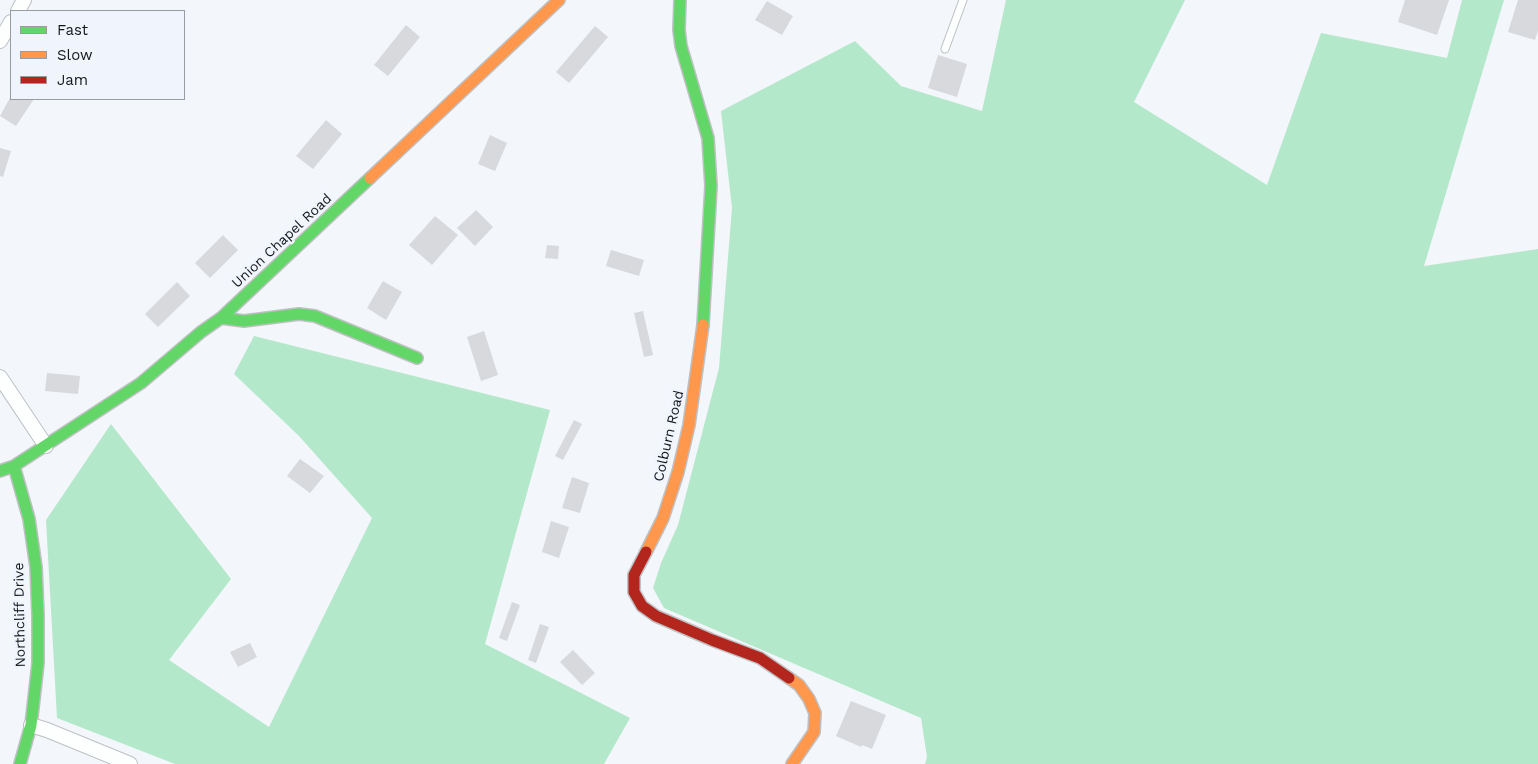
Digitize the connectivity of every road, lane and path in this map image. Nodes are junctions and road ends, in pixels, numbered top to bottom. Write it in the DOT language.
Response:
graph roads {
  1 [pos="680,0"];
  2 [pos="963,0"];
  3 [pos="552,2"];
  4 [pos="10,24"];
  5 [pos="0,42"];
  6 [pos="945,49"];
  7 [pos="221,318"];
  8 [pos="417,358"];
  9 [pos="0,376"];
  10 [pos="46,446"];
  11 [pos="14,466"];
  12 [pos="0,471"];
  13 [pos="31,726"];
  14 [pos="20,764"];
  15 [pos="130,764"];
  16 [pos="792,764"];
  1 -- 16 [label="street, Colburn Road"];
  2 -- 6 [label="lane"];
  3 -- 7 [label="street, Union Chapel Road"];
  4 -- 5 [label="street"];
  7 -- 8 [label="street"];
  7 -- 10 [label="street, Union Chapel Road"];
  9 -- 10 [label="street"];
  10 -- 11 [label="street, Union Chapel Road"];
  11 -- 12 [label="street, Union Chapel Road"];
  11 -- 13 [label="street, Northcliff Drive"];
  13 -- 14 [label="street, Northcliff Drive"];
  13 -- 15 [label="street"];
}
